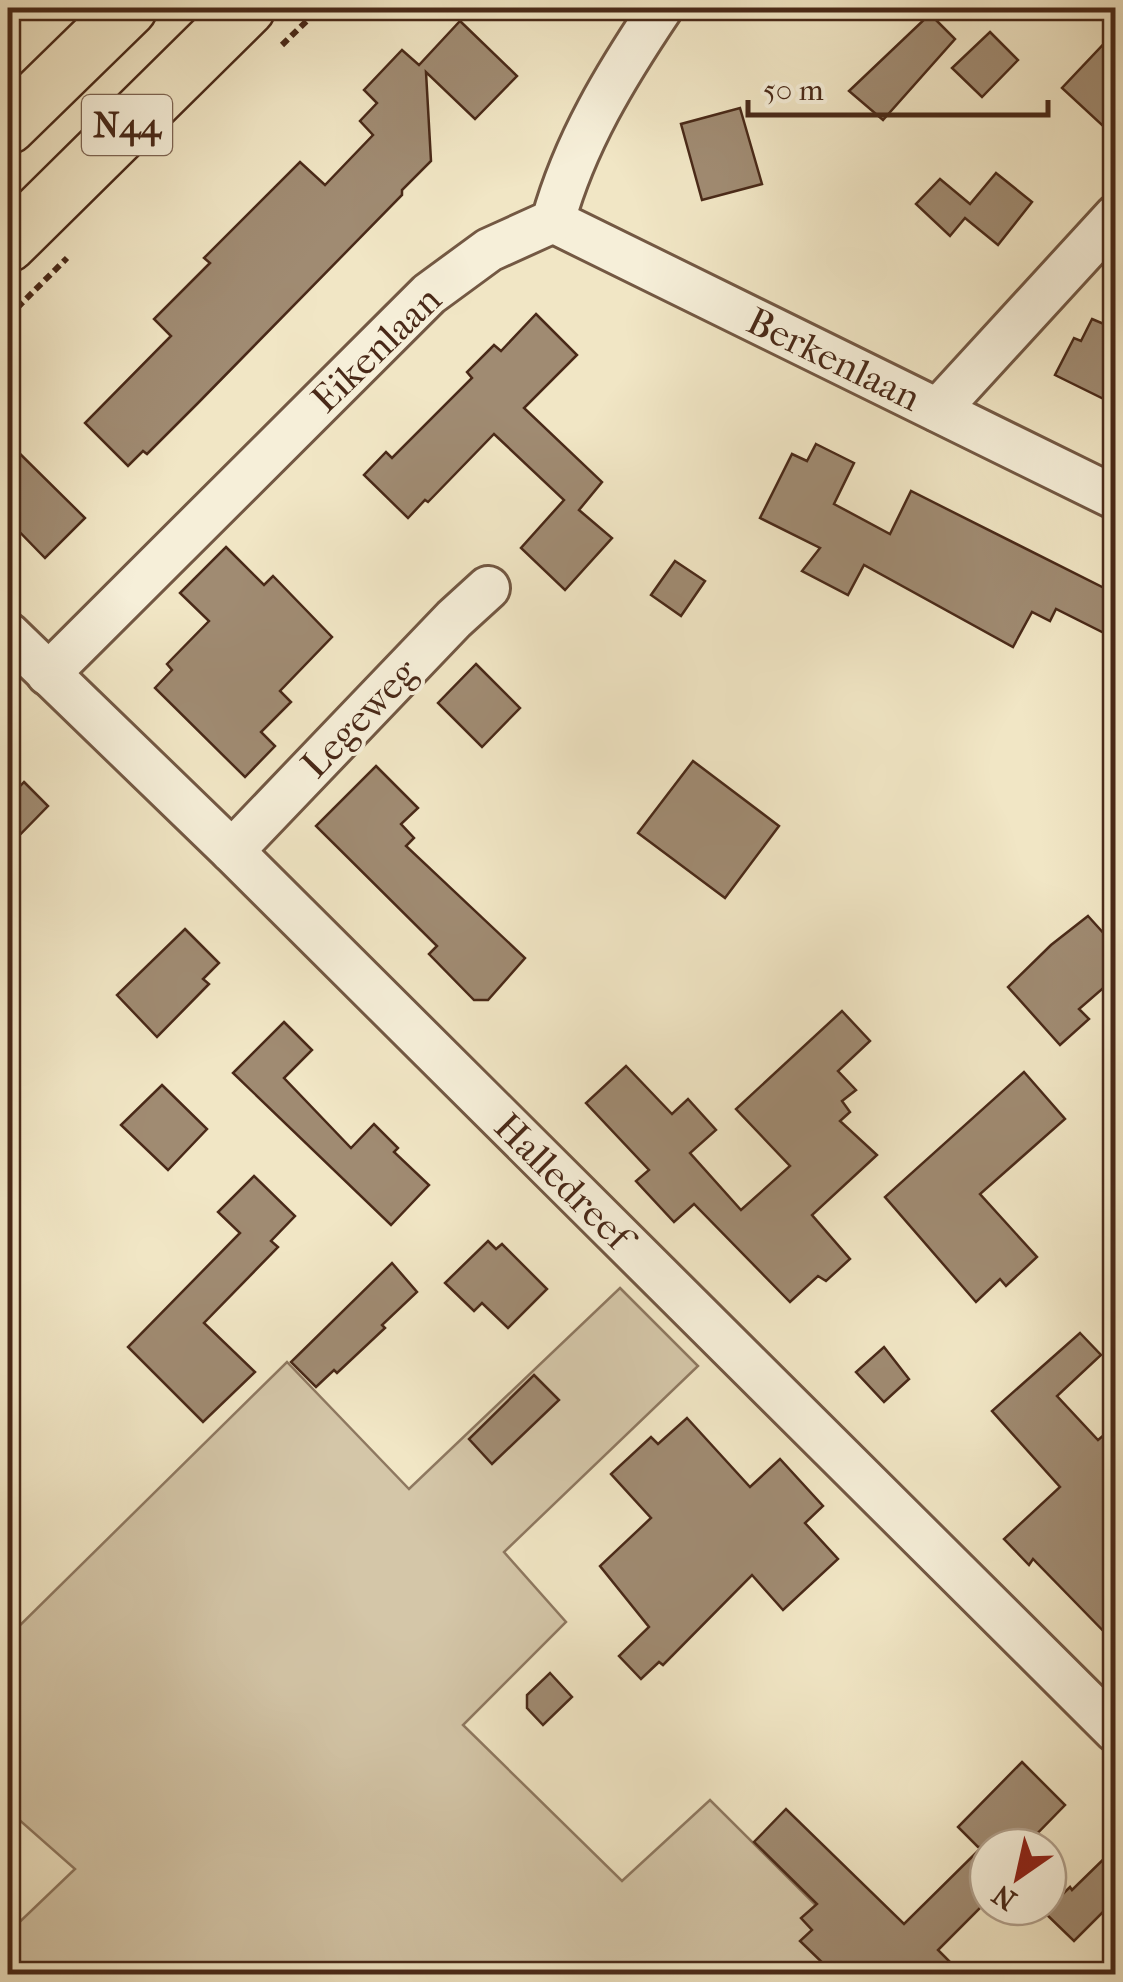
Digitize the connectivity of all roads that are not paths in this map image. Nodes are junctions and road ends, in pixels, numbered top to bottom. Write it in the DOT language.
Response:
graph roads {
  1 [pos="129,8"];
  2 [pos="246,8"];
  3 [pos="662,8"];
  4 [pos="8,126"];
  5 [pos="1116,216"];
  6 [pos="553,220"];
  7 [pos="8,244"];
  8 [pos="938,410"];
  9 [pos="1116,498"];
  10 [pos="488,588"];
  11 [pos="8,634"];
  12 [pos="48,674"];
  13 [pos="232,850"];
  14 [pos="1116,1731"];
  1 -- 4 [label="highway, N44"];
  2 -- 7 [label="highway, N44"];
  3 -- 6 [label="street"];
  5 -- 8 [label="street"];
  6 -- 8 [label="street, Berkenlaan"];
  6 -- 12 [label="street, Eikenlaan"];
  8 -- 9 [label="street, Berkenlaan"];
  10 -- 13 [label="street, Legeweg"];
  11 -- 12 [label="street, Halledreef"];
  12 -- 13 [label="street, Halledreef"];
  13 -- 14 [label="street, Halledreef"];
}
